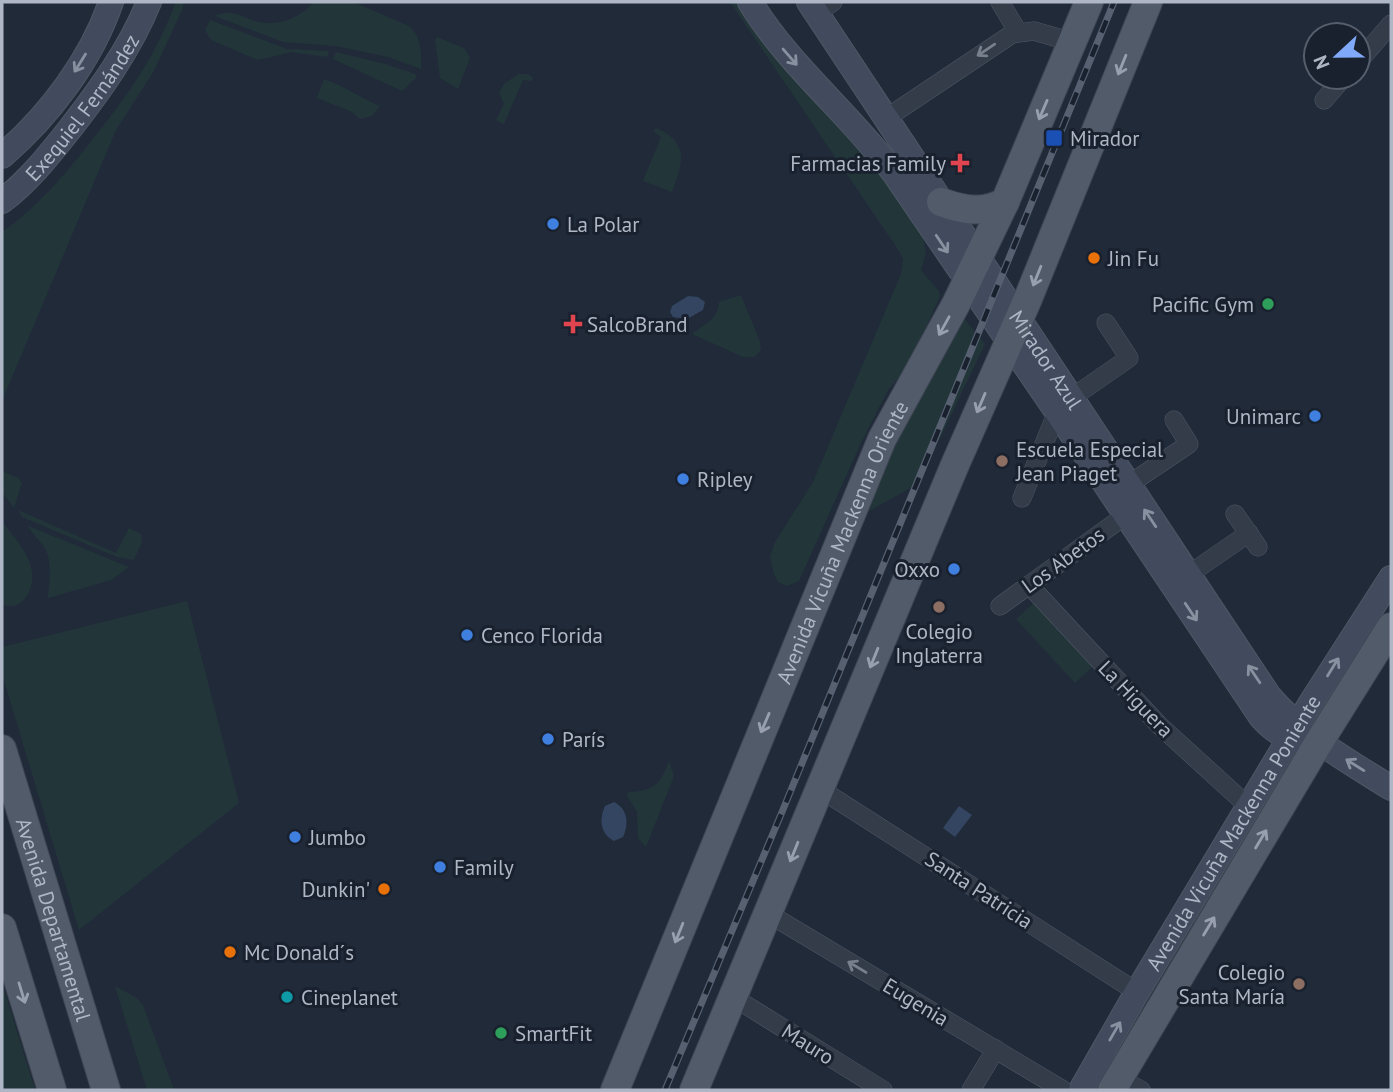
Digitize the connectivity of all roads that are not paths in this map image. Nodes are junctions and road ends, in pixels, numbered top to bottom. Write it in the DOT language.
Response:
graph roads {
  1 [pos="111,2"];
  2 [pos="149,2"];
  3 [pos="750,2"];
  4 [pos="1000,2"];
  5 [pos="1089,2"];
  6 [pos="1148,2"];
  7 [pos="819,6"];
  8 [pos="1391,24"];
  9 [pos="1018,32"];
  10 [pos="1072,42"];
  11 [pos="1372,46"];
  12 [pos="1332,91"];
  13 [pos="1324,100"];
  14 [pos="885,119"];
  15 [pos="2,156"];
  16 [pos="2,201"];
  17 [pos="941,202"];
  18 [pos="1005,202"];
  19 [pos="972,269"];
  20 [pos="1106,323"];
  21 [pos="1013,330"];
  22 [pos="1064,405"];
  23 [pos="1174,420"];
  24 [pos="1128,485"];
  25 [pos="1022,498"];
  26 [pos="1235,514"];
  27 [pos="1126,515"];
  28 [pos="1188,575"];
  29 [pos="1391,578"];
  30 [pos="1029,585"];
  31 [pos="1000,606"];
  32 [pos="1391,628"];
  33 [pos="1302,736"];
  34 [pos="2,750"];
  35 [pos="1391,788"];
  36 [pos="820,789"];
  37 [pos="1249,807"];
  38 [pos="769,914"];
  39 [pos="2,928"];
  40 [pos="1137,992"];
  41 [pos="733,997"];
  42 [pos="996,1049"];
  43 [pos="693,1085"];
  44 [pos="1119,1087"];
  45 [pos="52,1090"];
  46 [pos="106,1090"];
  47 [pos="615,1090"];
  48 [pos="883,1090"];
  49 [pos="971,1090"];
  50 [pos="1063,1090"];
  51 [pos="1081,1090"];
  1 -- 15 [label="main road, Exequiel Fernández, one-way"];
  2 -- 16 [label="main road, Exequiel Fernández"];
  3 -- 19 [label="main road, Mirador Azul, one-way"];
  4 -- 9 [label="street"];
  5 -- 10 [label="main road, Avenida Vicuña Mackenna Oriente"];
  6 -- 21 [label="main road, one-way"];
  7 -- 14 [label="main road, Mirador Azul"];
  8 -- 11 [label="street"];
  9 -- 10 [label="street"];
  9 -- 14 [label="street, one-way"];
  10 -- 18 [label="main road, Avenida Vicuña Mackenna Oriente, one-way"];
  12 -- 13 [label="street"];
  14 -- 17 [label="main road, Mirador Azul"];
  17 -- 18 [label="main road"];
  17 -- 19 [label="main road, Mirador Azul"];
  18 -- 19 [label="main road, Avenida Vicuña Mackenna Oriente"];
  19 -- 21 [label="main road, Mirador Azul"];
  19 -- 47 [label="main road, Avenida Vicuña Mackenna Oriente, one-way"];
  20 -- 22 [label="street"];
  21 -- 22 [label="main road, Mirador Azul"];
  21 -- 36 [label="main road, one-way"];
  22 -- 24 [label="main road, Mirador Azul"];
  22 -- 25 [label="street, Mirador Azul"];
  22 -- 27 [label="main road, Mirador Azul"];
  23 -- 24 [label="street"];
  28 -- 24 [label="main road, Mirador Azul, one-way"];
  26 -- 28 [label="street"];
  27 -- 30 [label="street, Los Abetos"];
  27 -- 33 [label="main road, Mirador Azul, one-way"];
  33 -- 28 [label="main road, Mirador Azul, one-way"];
  33 -- 29 [label="main road, Avenida Vicuña Mackenna Poniente, one-way"];
  30 -- 31 [label="street, Los Abetos"];
  30 -- 37 [label="street, La Higuera"];
  32 -- 33 [label="main road, Avenida Vicuña Mackenna Poniente"];
  35 -- 33 [label="main road, Mirador Azul, one-way"];
  33 -- 37 [label="main road, Avenida Vicuña Mackenna Poniente"];
  44 -- 33 [label="main road, Avenida Vicuña Mackenna Poniente, one-way"];
  34 -- 46 [label="main road, Avenida Departamental"];
  36 -- 38 [label="main road, one-way"];
  36 -- 40 [label="street, Santa Patricia"];
  37 -- 40 [label="main road, Avenida Vicuña Mackenna Poniente"];
  38 -- 41 [label="main road"];
  42 -- 38 [label="street, Eugenia, one-way"];
  39 -- 45 [label="main road, one-way"];
  51 -- 40 [label="main road, Avenida Vicuña Mackenna Poniente, one-way"];
  41 -- 43 [label="main road"];
  41 -- 48 [label="street, Mauro"];
  42 -- 49 [label="street"];
  42 -- 50 [label="street, Eugenia"];
}
